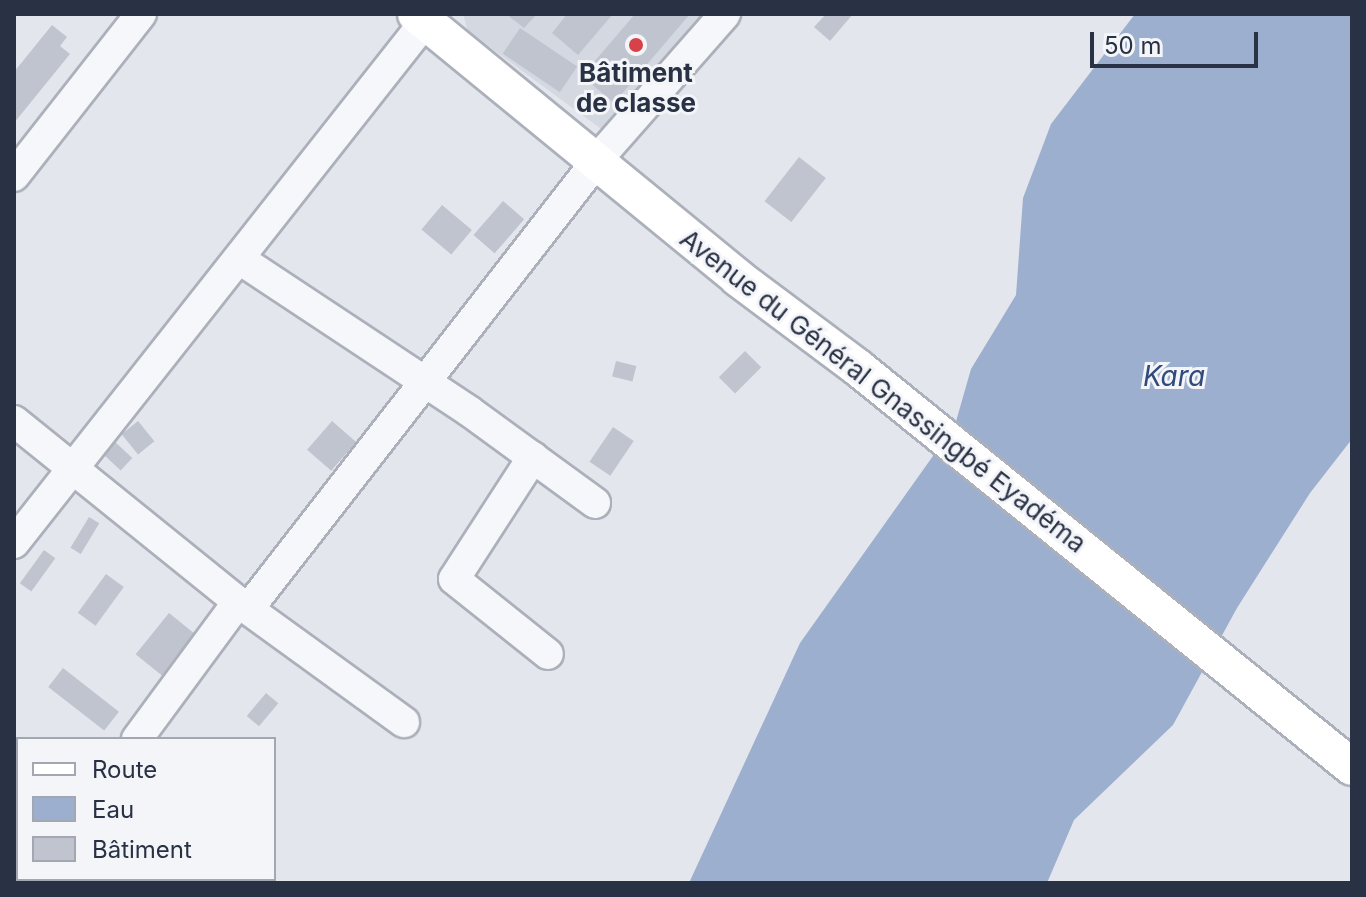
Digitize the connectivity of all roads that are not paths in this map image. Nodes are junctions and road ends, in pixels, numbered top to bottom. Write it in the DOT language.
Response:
graph roads {
  1 [pos="141,14"];
  2 [pos="725,14"];
  3 [pos="424,17"];
  4 [pos="595,162"];
  5 [pos="14,176"];
  6 [pos="241,260"];
  7 [pos="424,383"];
  8 [pos="14,421"];
  9 [pos="533,457"];
  10 [pos="72,471"];
  11 [pos="595,503"];
  12 [pos="14,543"];
  13 [pos="244,605"];
  14 [pos="548,654"];
  15 [pos="404,722"];
  16 [pos="139,737"];
  17 [pos="1351,766"];
  1 -- 5 [label="street"];
  2 -- 4 [label="street"];
  3 -- 4 [label="main road, Avenue du Général Gnassingbé Eyadéma"];
  3 -- 6 [label="street"];
  4 -- 7 [label="street"];
  4 -- 17 [label="main road, Avenue du Général Gnassingbé Eyadéma"];
  6 -- 7 [label="street"];
  6 -- 10 [label="street"];
  7 -- 9 [label="street"];
  7 -- 13 [label="street"];
  8 -- 10 [label="street"];
  9 -- 11 [label="street"];
  9 -- 14 [label="street"];
  10 -- 12 [label="street"];
  10 -- 13 [label="street"];
  13 -- 15 [label="street"];
  13 -- 16 [label="street"];
}
